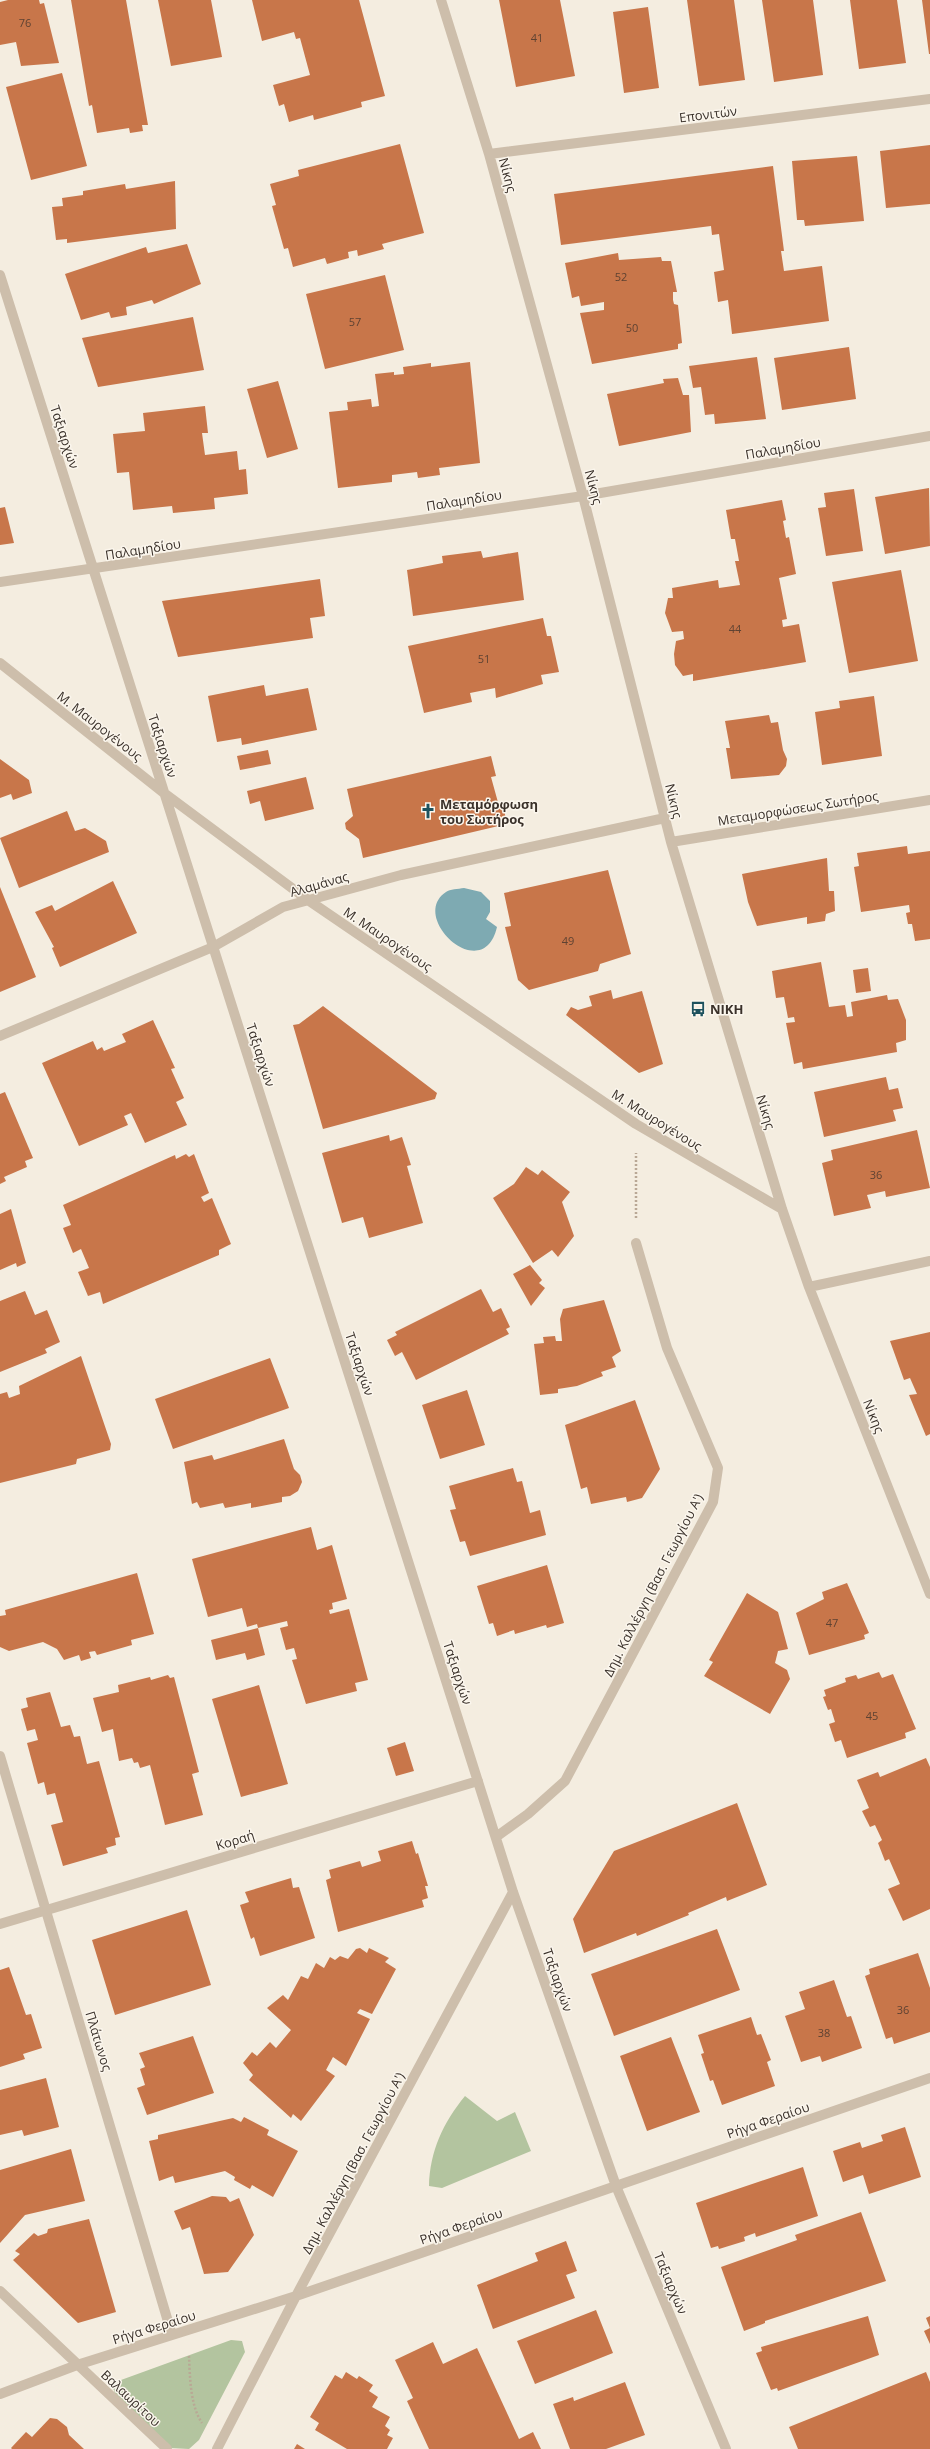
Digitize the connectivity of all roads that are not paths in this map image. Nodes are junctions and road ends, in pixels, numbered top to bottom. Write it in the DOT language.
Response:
graph roads {
  1 [pos="441,0"];
  2 [pos="930,99"];
  3 [pos="489,154"];
  4 [pos="0,275"];
  5 [pos="930,436"];
  6 [pos="583,496"];
  7 [pos="93,569"];
  8 [pos="0,582"];
  9 [pos="0,663"];
  10 [pos="164,793"];
  11 [pos="930,800"];
  12 [pos="665,818"];
  13 [pos="671,842"];
  14 [pos="308,900"];
  15 [pos="213,947"];
  16 [pos="0,1036"];
  17 [pos="782,1209"];
  18 [pos="636,1243"];
  19 [pos="930,1261"];
  20 [pos="809,1287"];
  21 [pos="930,1594"];
  22 [pos="0,1756"];
  23 [pos="478,1781"];
  24 [pos="496,1837"];
  25 [pos="513,1892"];
  26 [pos="46,1910"];
  27 [pos="0,1924"];
  28 [pos="930,2078"];
  29 [pos="616,2186"];
  30 [pos="0,2291"];
  31 [pos="296,2296"];
  32 [pos="172,2335"];
  33 [pos="77,2365"];
  34 [pos="0,2394"];
  35 [pos="218,2448"];
  36 [pos="167,2449"];
  37 [pos="726,2449"];
  1 -- 3 [label="street, Νίκης"];
  2 -- 3 [label="street, Επονιτών"];
  3 -- 6 [label="street, Νίκης"];
  4 -- 7 [label="street, Ταξιαρχών"];
  5 -- 6 [label="street, Παλαμηδίου"];
  6 -- 7 [label="street, Παλαμηδίου"];
  6 -- 12 [label="street, Νίκης"];
  7 -- 8 [label="street, Παλαμηδίου"];
  7 -- 10 [label="street, Ταξιαρχών"];
  9 -- 10 [label="street, Μ. Μαυρογένους"];
  10 -- 14 [label="street, Μ. Μαυρογένους"];
  10 -- 15 [label="street, Ταξιαρχών"];
  11 -- 13 [label="street, Μεταμορφώσεως Σωτήρος"];
  12 -- 13 [label="street, Νίκης"];
  12 -- 14 [label="street, Αλαμάνας"];
  13 -- 17 [label="street, Νίκης"];
  14 -- 15 [label="street, Αλαμάνας"];
  14 -- 17 [label="street, Μ. Μαυρογένους"];
  15 -- 16 [label="street, Αλαμάνας"];
  15 -- 23 [label="street, Ταξιαρχών"];
  17 -- 20 [label="street, Νίκης"];
  18 -- 24 [label="street, Δημ. Καλλέργη (Βασ. Γεωργίου Α')"];
  19 -- 20 [label="street"];
  20 -- 21 [label="street, Νίκης"];
  22 -- 26 [label="street, Πλάτωνος"];
  23 -- 24 [label="street, Ταξιαρχών"];
  23 -- 26 [label="street, Κοραή"];
  24 -- 25 [label="street, Ταξιαρχών"];
  25 -- 29 [label="street, Ταξιαρχών"];
  25 -- 31 [label="street, Δημ. Καλλέργη (Βασ. Γεωργίου Α')"];
  26 -- 27 [label="street, Κοραή"];
  26 -- 32 [label="street, Πλάτωνος"];
  28 -- 29 [label="street, Ρήγα Φεραίου"];
  29 -- 31 [label="street, Ρήγα Φεραίου"];
  29 -- 37 [label="street, Ταξιαρχών"];
  30 -- 33 [label="street, Βαλαωρίτου"];
  31 -- 32 [label="street, Ρήγα Φεραίου"];
  31 -- 35 [label="street, Δημ. Καλλέργη (Βασ. Γεωργίου Α')"];
  32 -- 33 [label="street, Ρήγα Φεραίου"];
  33 -- 34 [label="street, Ρήγα Φεραίου"];
  33 -- 36 [label="street, Βαλαωρίτου"];
}
